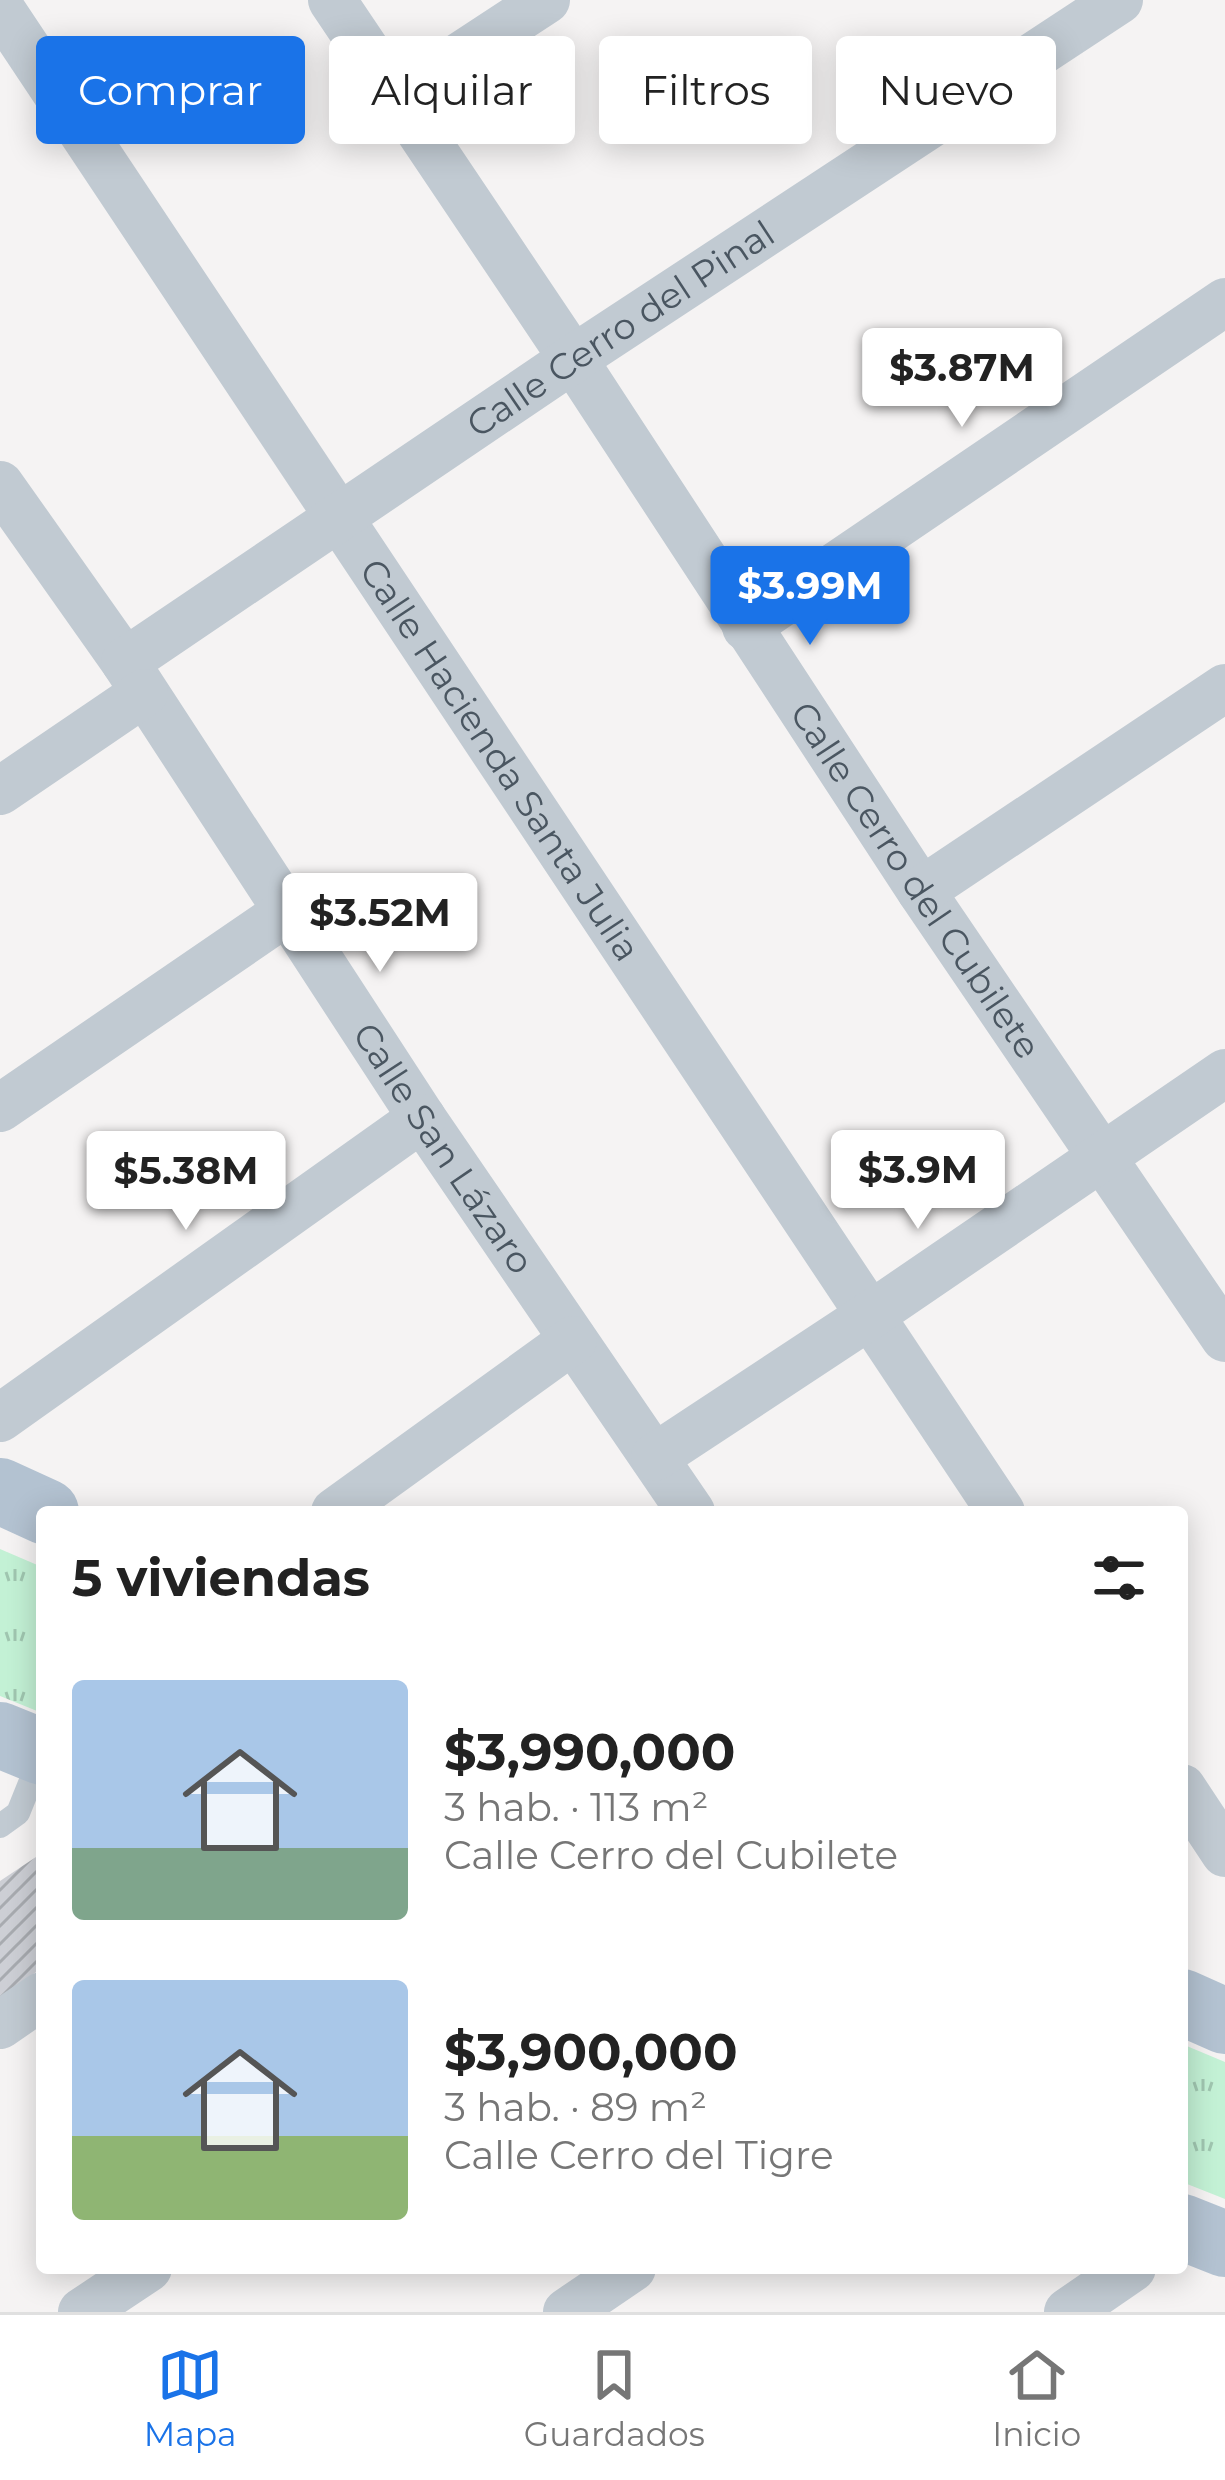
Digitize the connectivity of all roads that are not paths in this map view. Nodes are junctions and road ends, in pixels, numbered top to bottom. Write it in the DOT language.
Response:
graph roads {
  1 [pos="332,0"];
  2 [pos="546,0"];
  3 [pos="0,8"];
  4 [pos="1092,8"];
  5 [pos="356,36"];
  6 [pos="491,36"];
  7 [pos="430,144"];
  8 [pos="1225,302"];
  9 [pos="573,358"];
  10 [pos="0,485"];
  11 [pos="338,518"];
  12 [pos="746,627"];
  13 [pos="135,678"];
  14 [pos="1225,688"];
  15 [pos="0,791"];
  16 [pos="921,891"];
  17 [pos="288,911"];
  18 [pos="1225,1073"];
  19 [pos="0,1108"];
  20 [pos="422,1118"];
  21 [pos="1103,1156"];
  22 [pos="872,1314"];
  23 [pos="1225,1338"];
  24 [pos="573,1340"];
  25 [pos="0,1418"];
  26 [pos="655,1457"];
  27 [pos="0,1491"];
  28 [pos="343,1506"];
  29 [pos="688,1506"];
  30 [pos="997,1506"];
  31 [pos="36,1507"];
  32 [pos="0,1735"];
  33 [pos="36,1750"];
  34 [pos="36,1768"];
  35 [pos="1188,1796"];
  36 [pos="0,1826"];
  37 [pos="1225,1853"];
  38 [pos="36,2000"];
  39 [pos="1188,2005"];
  40 [pos="1225,2020"];
  41 [pos="0,2025"];
  42 [pos="139,2274"];
  43 [pos="623,2274"];
  44 [pos="1123,2274"];
  45 [pos="82,2312"];
  46 [pos="567,2312"];
  47 [pos="1068,2312"];
  1 -- 5 [label="street, Calle Cerro del Cubilete"];
  2 -- 6 [label="street"];
  3 -- 11 [label="street, Calle Hacienda Santa Julia"];
  4 -- 9 [label="street, Calle Cerro del Pinal"];
  7 -- 9 [label="street, Calle Cerro del Cubilete"];
  8 -- 12 [label="street"];
  9 -- 11 [label="street, Calle Cerro del Pinal"];
  9 -- 12 [label="street, Calle Cerro del Cubilete"];
  10 -- 13 [label="street, Calle San Lázaro"];
  11 -- 13 [label="street, Calle Cerro del Pinal"];
  11 -- 22 [label="street, Calle Hacienda Santa Julia"];
  12 -- 16 [label="street, Calle Cerro del Cubilete"];
  13 -- 15 [label="street, Calle Cerro del Pinal"];
  13 -- 17 [label="street, Calle San Lázaro"];
  14 -- 16 [label="street"];
  16 -- 21 [label="street, Calle Cerro del Cubilete"];
  17 -- 19 [label="street"];
  17 -- 20 [label="street, Calle San Lázaro"];
  18 -- 21 [label="street"];
  20 -- 24 [label="street, Calle San Lázaro"];
  20 -- 25 [label="street"];
  21 -- 22 [label="street"];
  21 -- 23 [label="street, Calle Cerro del Cubilete"];
  22 -- 26 [label="street"];
  22 -- 30 [label="street, Calle Hacienda Santa Julia"];
  24 -- 26 [label="street, Calle San Lázaro"];
  24 -- 28 [label="street"];
  26 -- 29 [label="street, Calle San Lázaro"];
  27 -- 31 [label="main road"];
  32 -- 33 [label="main road"];
  34 -- 36 [label="lane"];
  35 -- 37 [label="street"];
  38 -- 41 [label="street"];
  39 -- 40 [label="main road"];
  42 -- 45 [label="street"];
  43 -- 46 [label="street"];
  44 -- 47 [label="street"];
}
